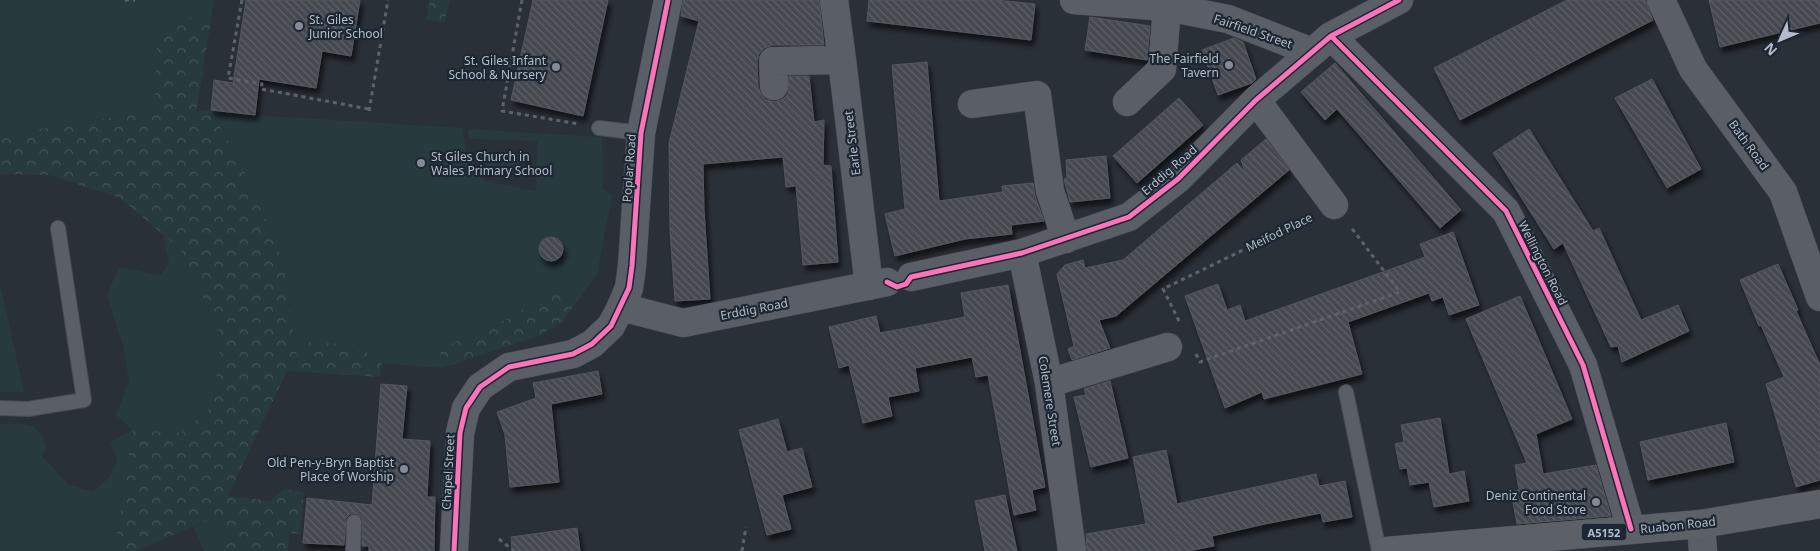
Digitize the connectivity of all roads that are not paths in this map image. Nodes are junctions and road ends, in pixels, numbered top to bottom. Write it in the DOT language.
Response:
graph roads {
  1 [pos="668,0"];
  2 [pos="834,0"];
  3 [pos="1074,0"];
  4 [pos="1399,0"];
  5 [pos="1661,0"];
  6 [pos="1168,7"];
  7 [pos="1229,10"];
  8 [pos="1321,44"];
  9 [pos="842,60"];
  10 [pos="774,86"];
  11 [pos="1256,100"];
  12 [pos="1127,102"];
  13 [pos="972,104"];
  14 [pos="599,128"];
  15 [pos="641,133"];
  16 [pos="1334,205"];
  17 [pos="58,228"];
  18 [pos="1066,239"];
  19 [pos="1022,253"];
  20 [pos="889,282"];
  21 [pos="1820,297"];
  22 [pos="621,307"];
  23 [pos="1180,347"];
  24 [pos="1048,383"];
  25 [pos="1346,392"];
  26 [pos="0,408"];
  27 [pos="1820,504"];
  28 [pos="354,522"];
  29 [pos="1701,524"];
  30 [pos="1632,529"];
  31 [pos="353,551"];
  32 [pos="454,551"];
  33 [pos="1072,551"];
  34 [pos="1379,551"];
  35 [pos="1386,551"];
  36 [pos="1703,551"];
  1 -- 15 [label="street, Poplar Road"];
  2 -- 9 [label="street, Earle Street"];
  3 -- 6 [label="street, Fairfield Street"];
  4 -- 8 [label="street, Erddig Road"];
  5 -- 21 [label="street, Bath Road"];
  6 -- 7 [label="street, Fairfield Street"];
  6 -- 12 [label="street"];
  7 -- 8 [label="street, Fairfield Street"];
  8 -- 11 [label="street, Erddig Road"];
  8 -- 30 [label="street, Wellington Road"];
  9 -- 10 [label="street"];
  9 -- 20 [label="street, Earle Street"];
  11 -- 16 [label="street"];
  11 -- 18 [label="street, Erddig Road"];
  13 -- 18 [label="street"];
  14 -- 15 [label="lane"];
  15 -- 22 [label="street, Poplar Road"];
  17 -- 26 [label="lane"];
  18 -- 19 [label="street, Erddig Road"];
  19 -- 20 [label="street, Erddig Road"];
  19 -- 24 [label="street, Colemere Street"];
  20 -- 22 [label="street, Erddig Road"];
  22 -- 32 [label="street, Chapel Street"];
  23 -- 24 [label="street"];
  24 -- 33 [label="street, Colemere Street"];
  25 -- 34 [label="lane"];
  27 -- 29 [label="main road, Ruabon Road / A5152"];
  28 -- 31 [label="lane"];
  29 -- 30 [label="main road, Ruabon Road / A5152"];
  29 -- 36 [label="street"];
  30 -- 35 [label="main road, Ruabon Road / A5152"];
}
